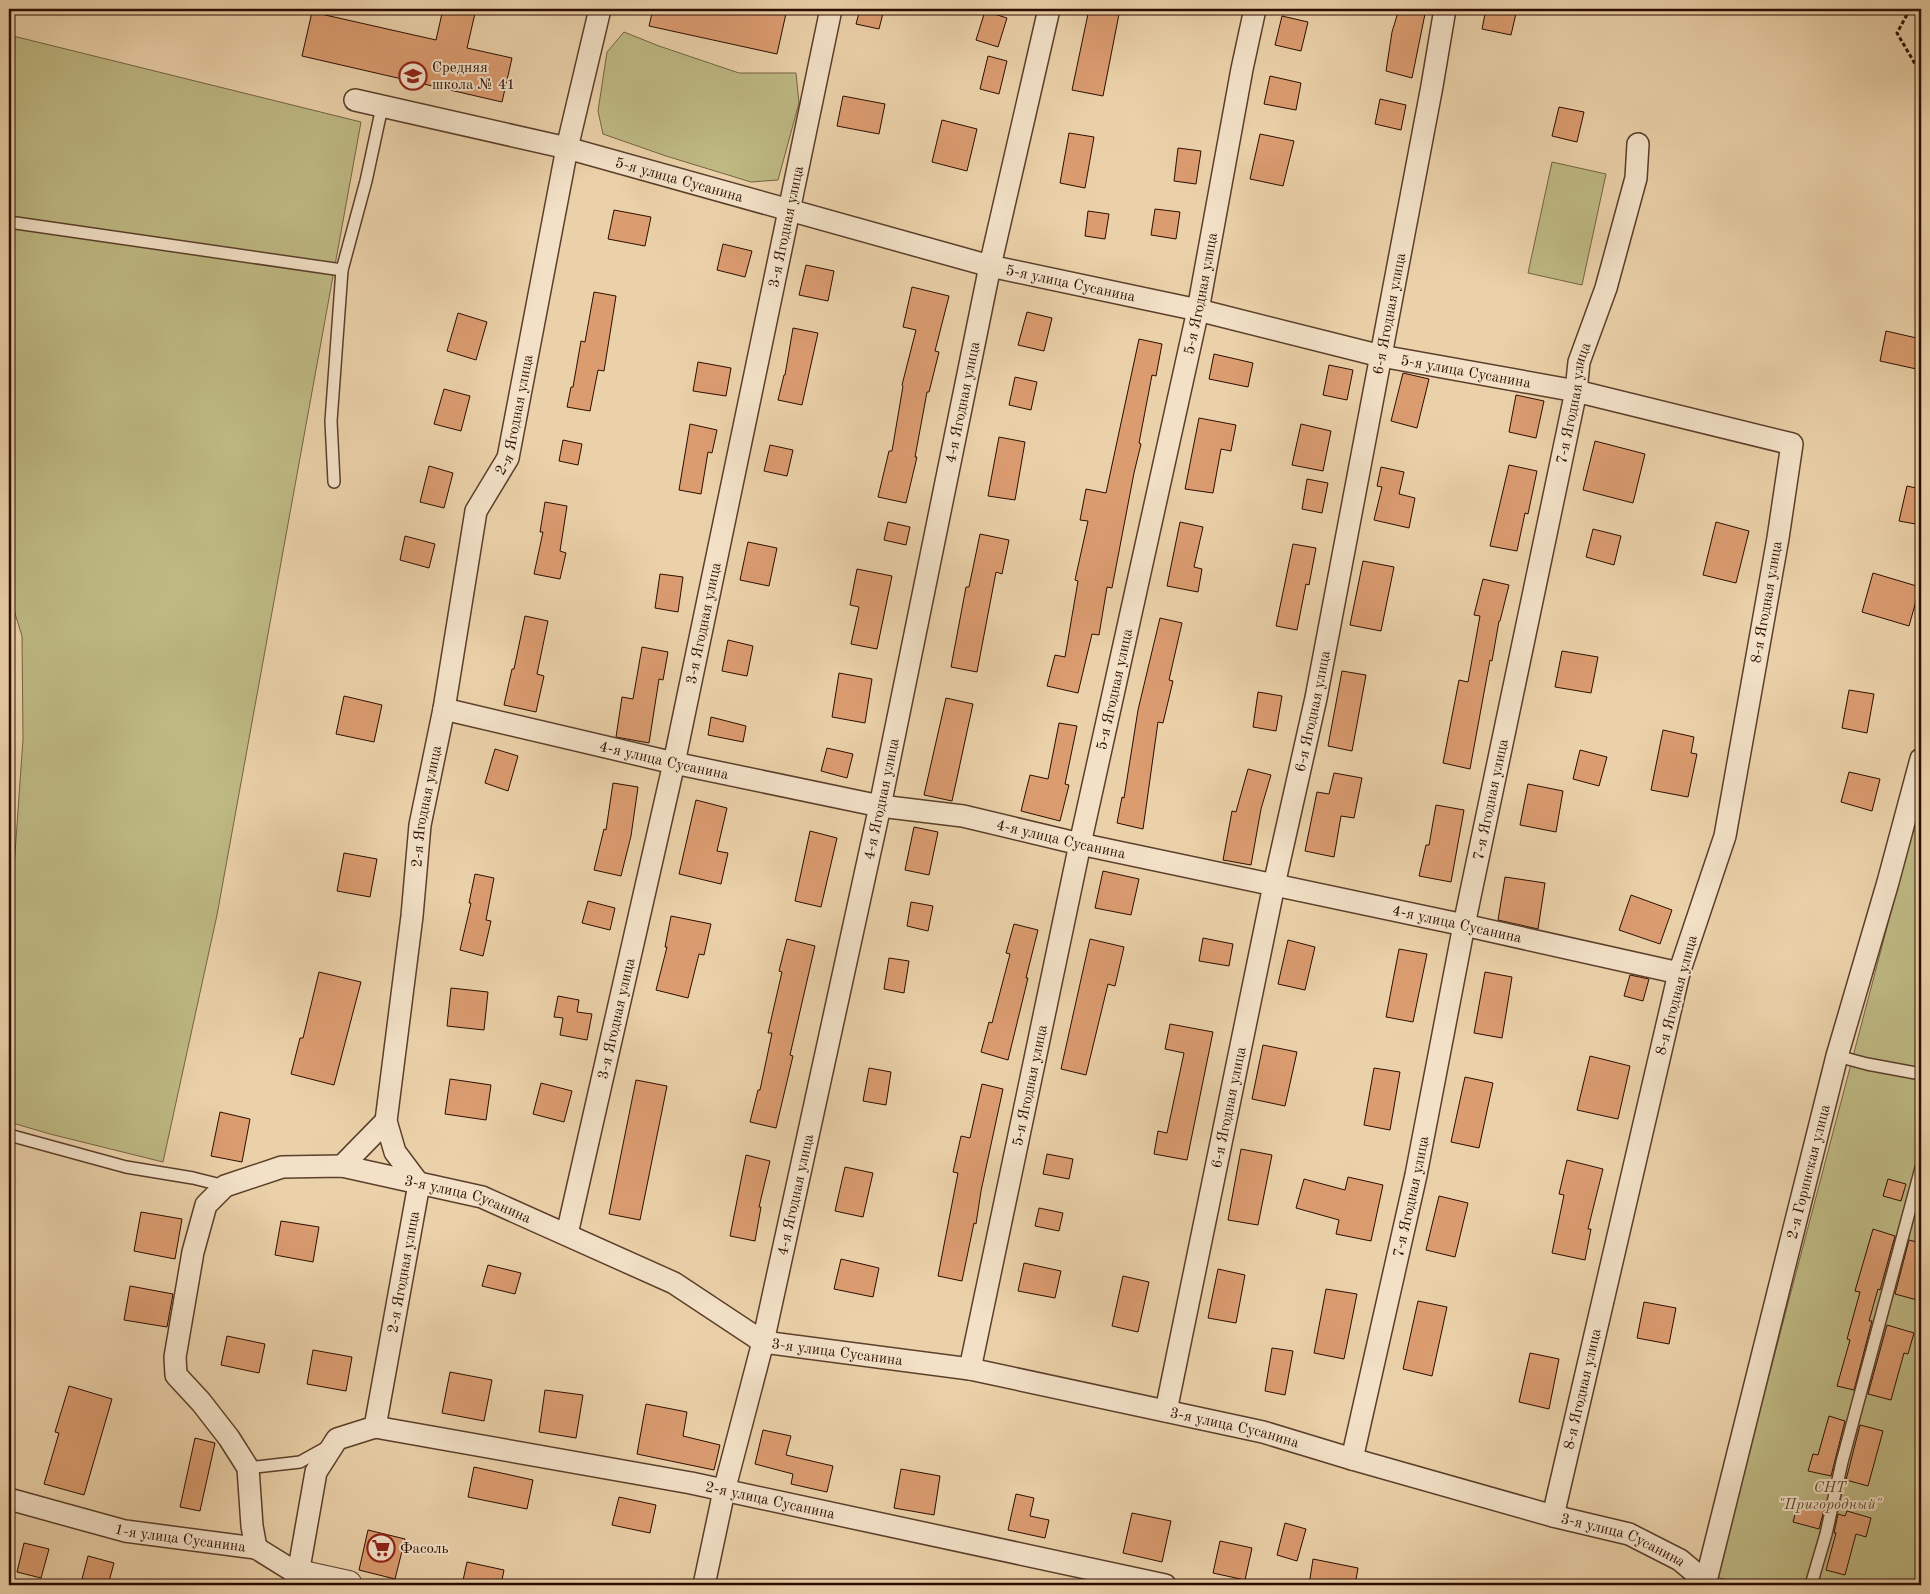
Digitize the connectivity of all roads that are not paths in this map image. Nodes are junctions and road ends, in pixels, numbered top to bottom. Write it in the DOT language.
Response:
graph roads {
  1 [pos="600,9"];
  2 [pos="831,9"];
  3 [pos="1049,9"];
  4 [pos="1255,9"];
  5 [pos="1445,9"];
  6 [pos="355,100"];
  7 [pos="382,107"];
  8 [pos="1638,144"];
  9 [pos="567,148"];
  10 [pos="788,210"];
  11 [pos="9,222"];
  12 [pos="990,266"];
  13 [pos="342,270"];
  14 [pos="1198,310"];
  15 [pos="1381,356"];
  16 [pos="1576,391"];
  17 [pos="1792,444"];
  18 [pos="334,482"];
  19 [pos="444,709"];
  20 [pos="1921,759"];
  21 [pos="674,763"];
  22 [pos="880,806"];
  23 [pos="1080,844"];
  24 [pos="1274,885"];
  25 [pos="1464,925"];
  26 [pos="1679,974"];
  27 [pos="1837,1056"];
  28 [pos="1921,1074"];
  29 [pos="386,1121"];
  30 [pos="9,1134"];
  31 [pos="342,1166"];
  32 [pos="1921,1168"];
  33 [pos="419,1184"];
  34 [pos="225,1186"];
  35 [pos="567,1234"];
  36 [pos="763,1342"];
  37 [pos="970,1369"];
  38 [pos="1166,1410"];
  39 [pos="375,1427"];
  40 [pos="337,1439"];
  41 [pos="1352,1459"];
  42 [pos="248,1468"];
  43 [pos="724,1491"];
  44 [pos="9,1498"];
  45 [pos="1553,1516"];
  46 [pos="256,1548"];
  47 [pos="298,1574"];
  48 [pos="1705,1583"];
  49 [pos="348,1585"];
  50 [pos="704,1585"];
  51 [pos="1166,1585"];
  52 [pos="1811,1585"];
  1 -- 9 [label="street, 2-я Ягодная улица"];
  2 -- 10 [label="street, 3-я Ягодная улица"];
  3 -- 12 [label="street, 4-я Ягодная улица"];
  4 -- 14 [label="street, 5-я Ягодная улица"];
  5 -- 15 [label="street, 6-я Ягодная улица"];
  6 -- 7 [label="street, 5-я улица Сусанина"];
  7 -- 9 [label="street, 5-я улица Сусанина"];
  7 -- 13 [label="lane"];
  8 -- 16 [label="street, 7-я Ягодная улица"];
  9 -- 10 [label="street, 5-я улица Сусанина"];
  9 -- 19 [label="street, 2-я Ягодная улица"];
  10 -- 12 [label="street, 5-я улица Сусанина"];
  10 -- 21 [label="street, 3-я Ягодная улица"];
  11 -- 13 [label="lane"];
  12 -- 14 [label="street, 5-я улица Сусанина"];
  12 -- 22 [label="street, 4-я Ягодная улица"];
  13 -- 18 [label="lane"];
  14 -- 15 [label="street, 5-я улица Сусанина"];
  14 -- 23 [label="street, 5-я Ягодная улица"];
  15 -- 16 [label="street, 5-я улица Сусанина"];
  15 -- 24 [label="street, 6-я Ягодная улица"];
  16 -- 17 [label="street, 5-я улица Сусанина"];
  16 -- 25 [label="street, 7-я Ягодная улица"];
  17 -- 26 [label="street, 8-я Ягодная улица"];
  19 -- 21 [label="street, 4-я улица Сусанина"];
  19 -- 29 [label="street, 2-я Ягодная улица"];
  20 -- 27 [label="street, 2-я Горинская улица"];
  21 -- 22 [label="street, 4-я улица Сусанина"];
  21 -- 35 [label="street, 3-я Ягодная улица"];
  22 -- 23 [label="street, 4-я улица Сусанина"];
  22 -- 36 [label="street, 4-я Ягодная улица"];
  23 -- 24 [label="street, 4-я улица Сусанина"];
  23 -- 37 [label="street, 5-я Ягодная улица"];
  24 -- 25 [label="street, 4-я улица Сусанина"];
  24 -- 38 [label="street, 6-я Ягодная улица"];
  25 -- 26 [label="street, 4-я улица Сусанина"];
  25 -- 41 [label="street, 7-я Ягодная улица"];
  26 -- 45 [label="street, 8-я Ягодная улица"];
  27 -- 28 [label="lane"];
  27 -- 48 [label="street, 2-я Горинская улица"];
  29 -- 31 [label="street"];
  29 -- 33 [label="street, 2-я Ягодная улица"];
  30 -- 34 [label="lane"];
  31 -- 33 [label="street, 3-я улица Сусанина"];
  31 -- 34 [label="street, 3-я улица Сусанина"];
  32 -- 52 [label="lane"];
  33 -- 35 [label="street, 3-я улица Сусанина"];
  33 -- 39 [label="street, 2-я Ягодная улица"];
  34 -- 42 [label="street, 3-я улица Сусанина"];
  35 -- 36 [label="street, 3-я улица Сусанина"];
  36 -- 37 [label="street, 3-я улица Сусанина"];
  36 -- 43 [label="street, 4-я Ягодная улица"];
  37 -- 38 [label="street, 3-я улица Сусанина"];
  38 -- 41 [label="street, 3-я улица Сусанина"];
  39 -- 40 [label="street"];
  39 -- 43 [label="street, 2-я улица Сусанина"];
  40 -- 42 [label="lane"];
  40 -- 47 [label="street"];
  41 -- 45 [label="street, 3-я улица Сусанина"];
  42 -- 46 [label="street, 3-я улица Сусанина"];
  43 -- 50 [label="street, 4-я Ягодная улица"];
  43 -- 51 [label="street, 2-я улица Сусанина"];
  44 -- 46 [label="street, 1-я улица Сусанина"];
  45 -- 48 [label="street, 3-я улица Сусанина"];
  46 -- 47 [label="street, 1-я улица Сусанина"];
  47 -- 49 [label="street, 1-я улица Сусанина"];
}
